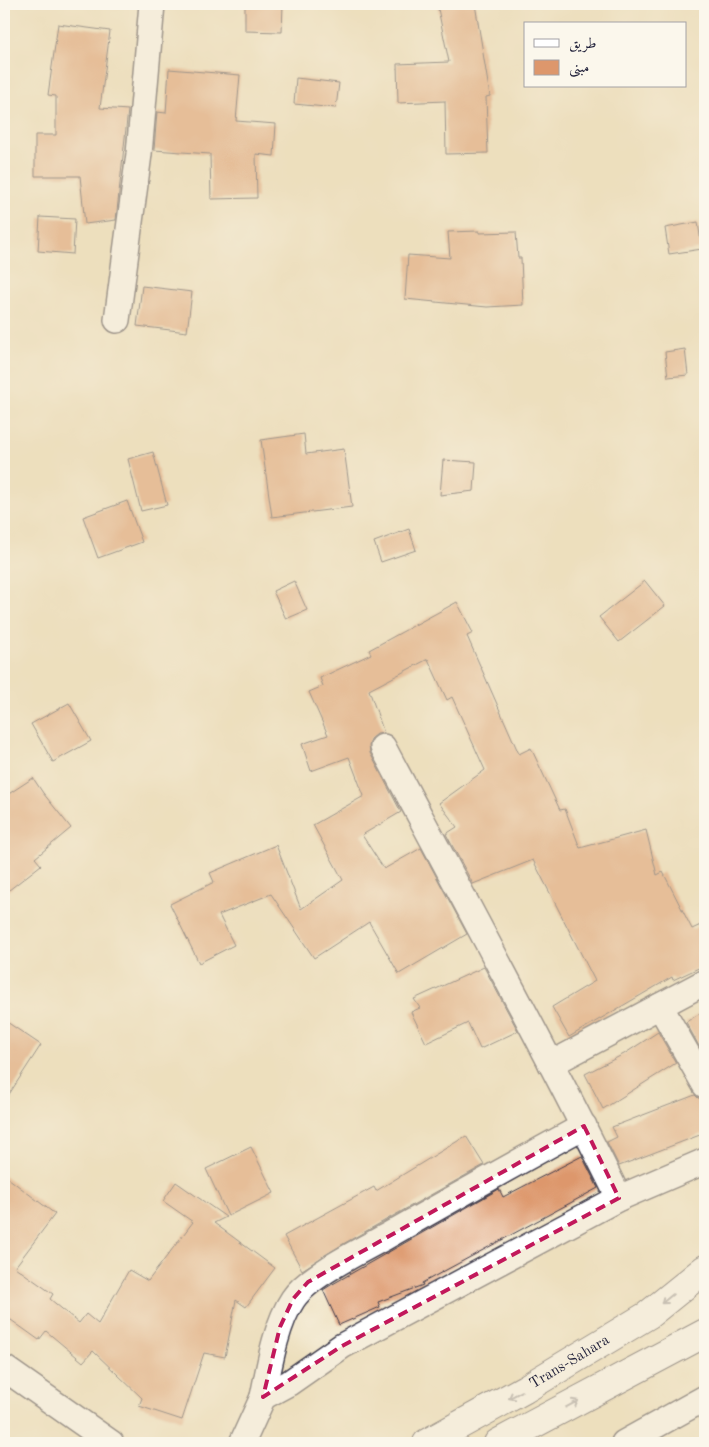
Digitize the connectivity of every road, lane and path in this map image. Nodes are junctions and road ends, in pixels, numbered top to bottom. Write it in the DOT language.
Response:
graph roads {
  1 [pos="152,4"];
  2 [pos="117,320"];
  3 [pos="383,747"];
  4 [pos="705,982"];
  5 [pos="660,1006"];
  6 [pos="551,1064"];
  7 [pos="705,1085"];
  8 [pos="584,1126"];
  9 [pos="705,1161"];
  10 [pos="619,1198"];
  11 [pos="705,1269"];
  12 [pos="705,1333"];
  13 [pos="4,1368"];
  14 [pos="263,1397"];
  15 [pos="705,1399"];
  16 [pos="112,1443"];
  17 [pos="242,1443"];
  18 [pos="427,1443"];
  19 [pos="498,1443"];
  20 [pos="624,1443"];
  1 -- 2 [label="street"];
  3 -- 6 [label="street"];
  4 -- 5 [label="street"];
  5 -- 6 [label="street"];
  5 -- 7 [label="street"];
  6 -- 8 [label="street"];
  8 -- 10 [label="street"];
  8 -- 14 [label="street"];
  9 -- 10 [label="street"];
  10 -- 14 [label="street"];
  11 -- 18 [label="highway, Trans-Sahara, one-way"];
  19 -- 12 [label="highway, one-way"];
  13 -- 16 [label="street"];
  14 -- 17 [label="street"];
  15 -- 20 [label="street"];
}
